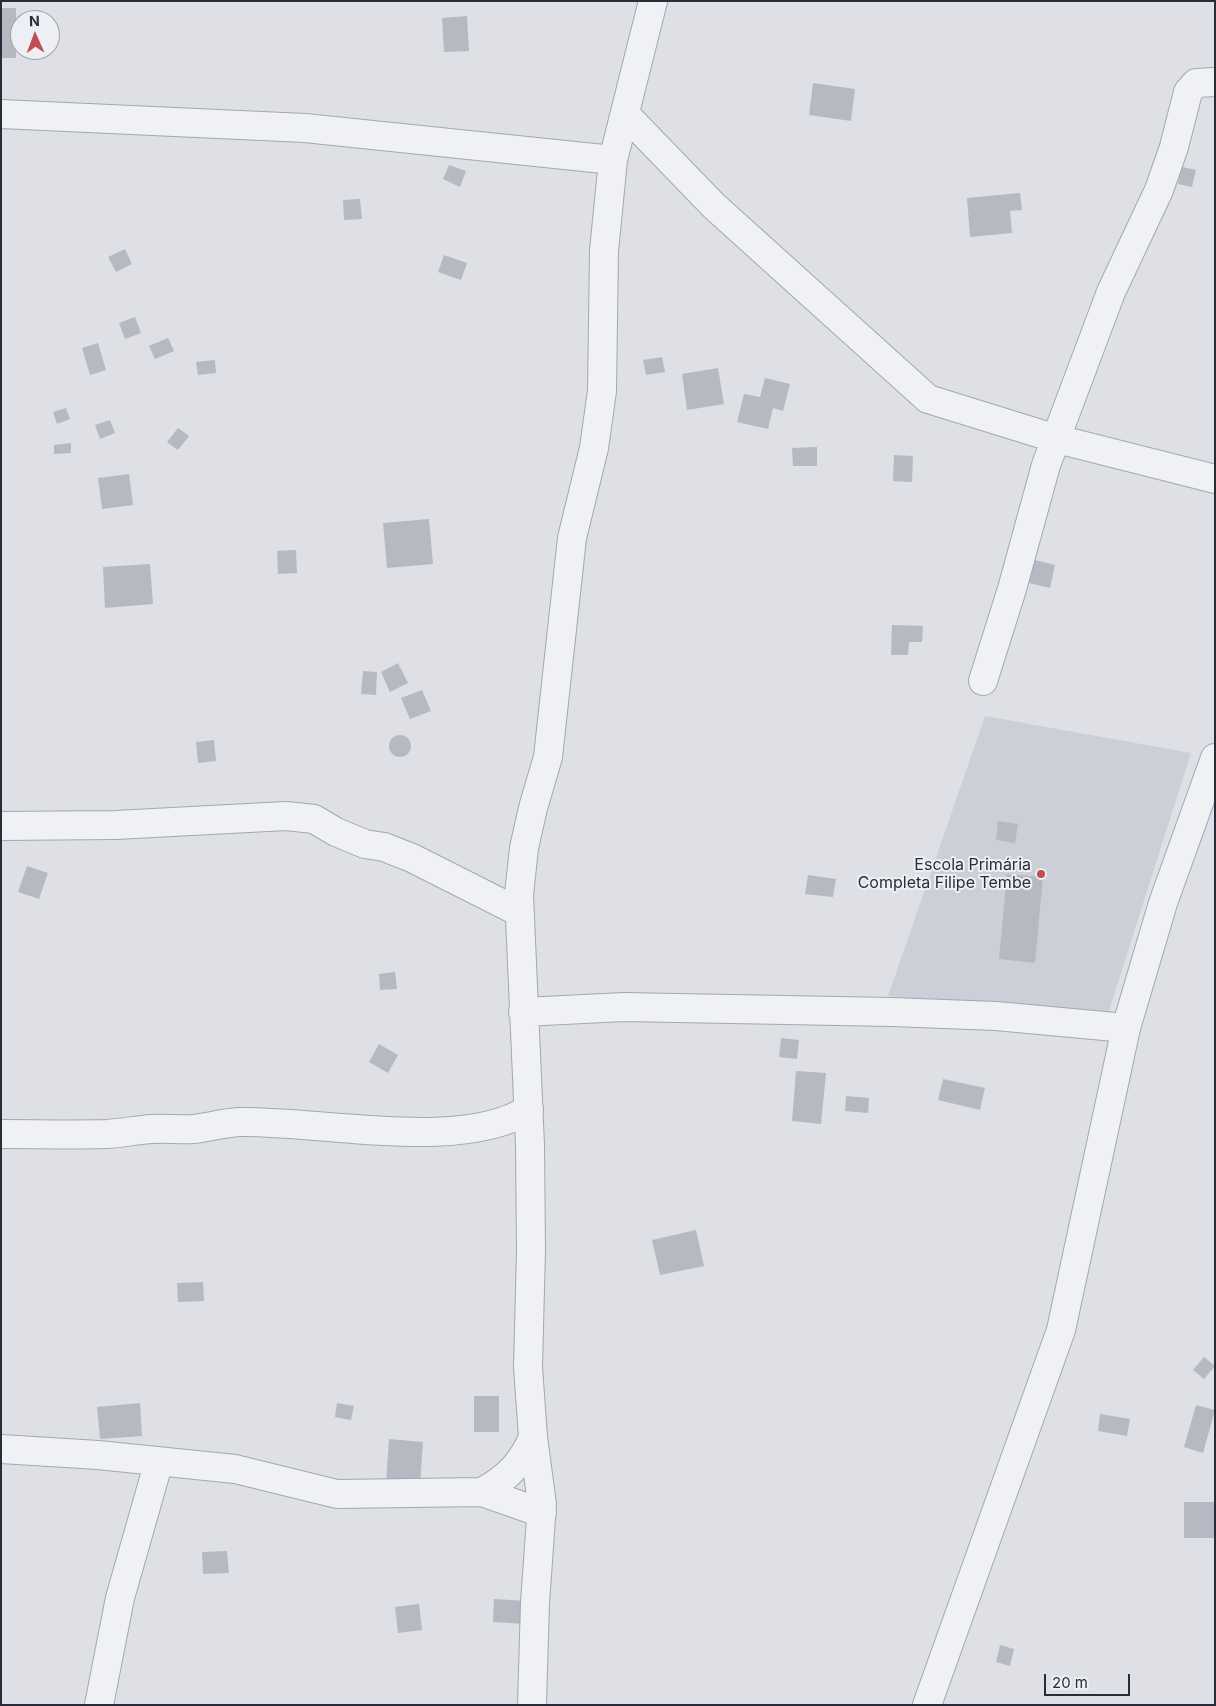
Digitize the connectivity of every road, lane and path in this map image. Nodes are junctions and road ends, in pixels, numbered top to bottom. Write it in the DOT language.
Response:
graph roads {
  1 [pos="653,1"];
  2 [pos="1215,82"];
  3 [pos="1,114"];
  4 [pos="625,114"];
  5 [pos="613,160"];
  6 [pos="1057,439"];
  7 [pos="1215,479"];
  8 [pos="983,682"];
  9 [pos="1215,758"];
  10 [pos="1,826"];
  11 [pos="521,878"];
  12 [pos="489,895"];
  13 [pos="519,912"];
  14 [pos="523,1012"];
  15 [pos="1126,1028"];
  16 [pos="529,1109"];
  17 [pos="1,1134"];
  18 [pos="533,1437"];
  19 [pos="1,1449"];
  20 [pos="159,1461"];
  21 [pos="482,1492"];
  22 [pos="542,1513"];
  23 [pos="99,1705"];
  24 [pos="532,1705"];
  25 [pos="927,1705"];
  1 -- 4 [label="street"];
  2 -- 6 [label="street"];
  3 -- 5 [label="street"];
  4 -- 5 [label="street"];
  4 -- 6 [label="street"];
  5 -- 11 [label="street"];
  6 -- 7 [label="street"];
  6 -- 8 [label="street"];
  9 -- 15 [label="street"];
  10 -- 12 [label="street"];
  11 -- 12 [label="street"];
  11 -- 13 [label="street"];
  12 -- 13 [label="street"];
  13 -- 14 [label="street"];
  14 -- 15 [label="street"];
  14 -- 16 [label="street"];
  15 -- 25 [label="street"];
  16 -- 17 [label="street"];
  16 -- 18 [label="street"];
  18 -- 21 [label="street"];
  18 -- 22 [label="street"];
  19 -- 20 [label="street"];
  20 -- 21 [label="street"];
  20 -- 23 [label="street"];
  21 -- 22 [label="street"];
  22 -- 24 [label="street"];
}
